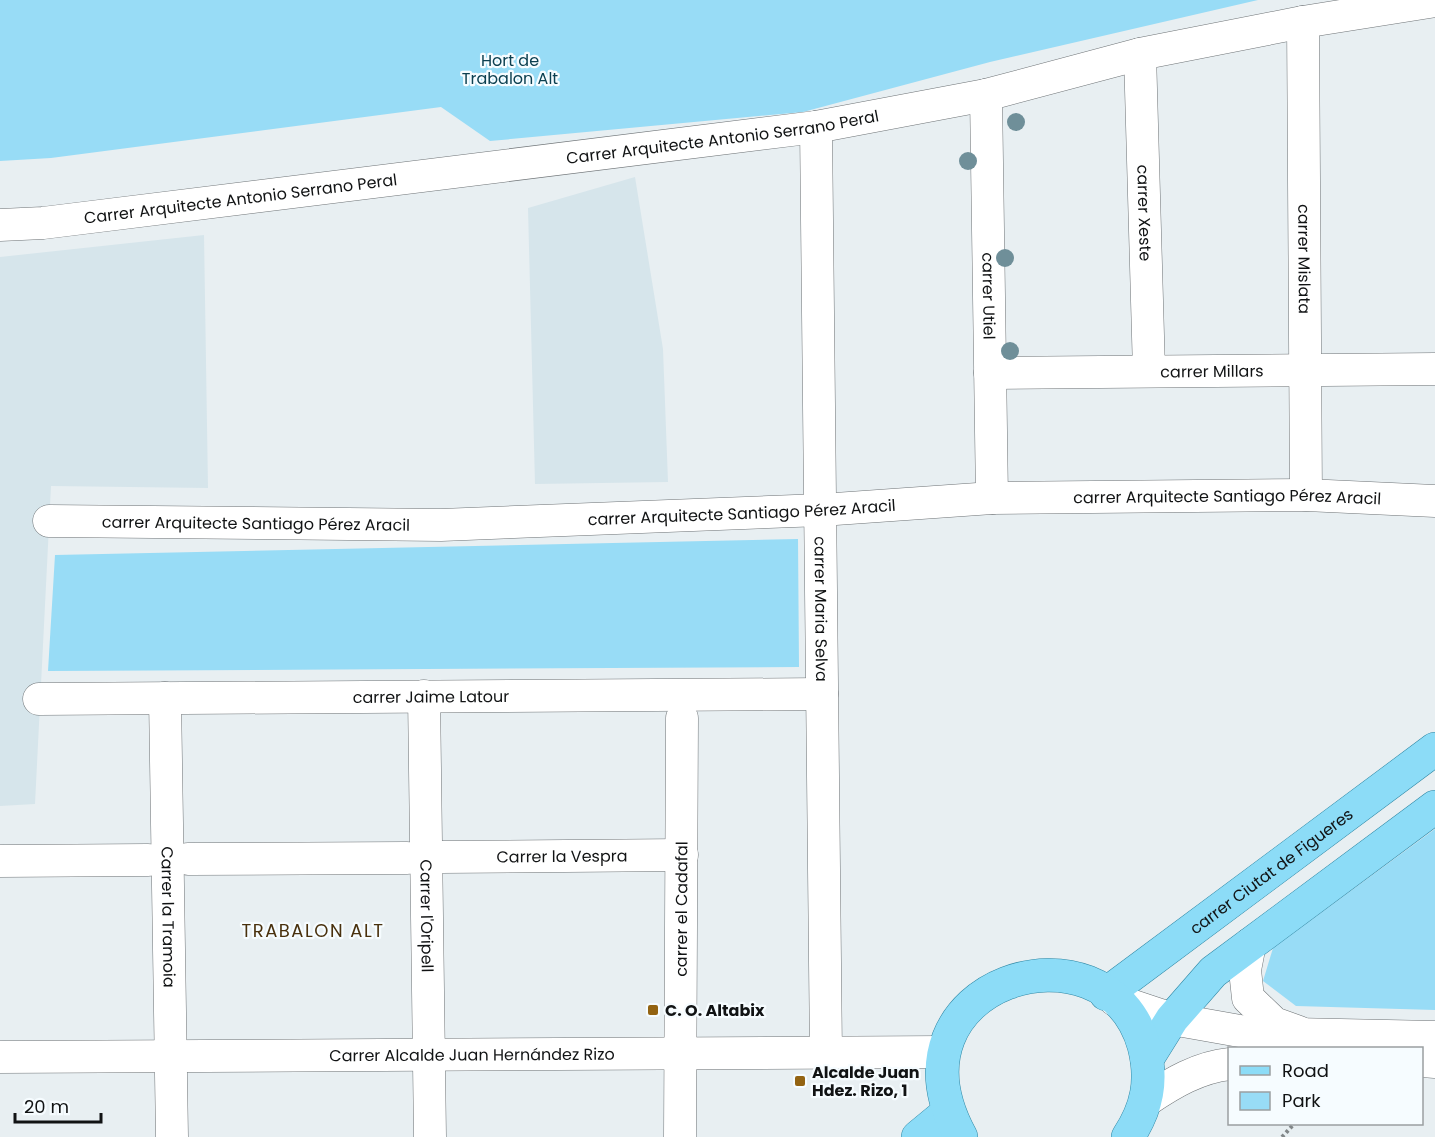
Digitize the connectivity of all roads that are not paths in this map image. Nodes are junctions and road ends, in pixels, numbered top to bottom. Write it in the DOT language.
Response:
graph roads {
  1 [pos="1435,1"];
  2 [pos="1303,22"];
  3 [pos="1140,54"];
  4 [pos="986,95"];
  5 [pos="816,127"];
  6 [pos="0,225"];
  7 [pos="1305,369"];
  8 [pos="1435,369"];
  9 [pos="1149,371"];
  10 [pos="990,373"];
  11 [pos="1306,495"];
  12 [pos="992,498"];
  13 [pos="1435,501"];
  14 [pos="821,510"];
  15 [pos="49,521"];
  16 [pos="822,694"];
  17 [pos="424,696"];
  18 [pos="165,698"];
  19 [pos="39,699"];
  20 [pos="682,718"];
  21 [pos="1435,749"];
  22 [pos="1435,807"];
  23 [pos="682,855"];
  24 [pos="440,857"];
  25 [pos="407,858"];
  26 [pos="188,859"];
  27 [pos="148,860"];
  28 [pos="0,861"];
  29 [pos="1250,944"];
  30 [pos="1110,997"];
  31 [pos="1173,1019"];
  32 [pos="1308,1036"];
  33 [pos="1435,1037"];
  34 [pos="944,1052"];
  35 [pos="681,1054"];
  36 [pos="826,1054"];
  37 [pos="428,1055"];
  38 [pos="171,1056"];
  39 [pos="0,1058"];
  40 [pos="1147,1059"];
  41 [pos="1228,1064"];
  42 [pos="1147,1100"];
  43 [pos="954,1125"];
  44 [pos="172,1137"];
  45 [pos="430,1137"];
  46 [pos="680,1137"];
  47 [pos="918,1137"];
  48 [pos="1128,1137"];
  1 -- 2 [label="street, Carrer Arquitecte Antonio Serrano Peral"];
  2 -- 3 [label="street, Carrer Arquitecte Antonio Serrano Peral"];
  2 -- 7 [label="street, carrer Mislata"];
  3 -- 4 [label="street, Carrer Arquitecte Antonio Serrano Peral"];
  3 -- 9 [label="street, carrer Xeste"];
  4 -- 5 [label="street, Carrer Arquitecte Antonio Serrano Peral"];
  4 -- 10 [label="street, carrer Utiel"];
  5 -- 6 [label="street, Carrer Arquitecte Antonio Serrano Peral"];
  5 -- 14 [label="street, carrer Maria Selva"];
  7 -- 8 [label="street, carrer Millars"];
  7 -- 9 [label="street, carrer Millars"];
  7 -- 11 [label="street, carrer Mislata"];
  9 -- 10 [label="street, carrer Millars"];
  10 -- 12 [label="street, carrer Utiel"];
  11 -- 12 [label="street, carrer Arquitecte Santiago Pérez Aracil"];
  11 -- 13 [label="street, carrer Arquitecte Santiago Pérez Aracil"];
  12 -- 14 [label="street, carrer Arquitecte Santiago Pérez Aracil"];
  14 -- 15 [label="street, carrer Arquitecte Santiago Pérez Aracil"];
  14 -- 16 [label="street, carrer Maria Selva"];
  16 -- 17 [label="street, carrer Jaime Latour"];
  16 -- 36 [label="street, carrer Maria Selva"];
  17 -- 18 [label="street, carrer Jaime Latour"];
  17 -- 37 [label="street, Carrer l'Oripell"];
  18 -- 19 [label="street, carrer Jaime Latour"];
  18 -- 38 [label="street, Carrer la Tramoia"];
  20 -- 23 [label="street, carrer el Cadafal"];
  21 -- 30 [label="main road, carrer Ciutat de Figueres"];
  22 -- 29 [label="main road"];
  23 -- 24 [label="street, Carrer la Vespra"];
  23 -- 35 [label="street, carrer el Cadafal"];
  25 -- 26 [label="street"];
  27 -- 28 [label="street"];
  29 -- 31 [label="main road"];
  29 -- 32 [label="street"];
  30 -- 31 [label="street"];
  30 -- 34 [label="main road"];
  30 -- 40 [label="main road"];
  31 -- 32 [label="street"];
  31 -- 40 [label="main road"];
  32 -- 33 [label="street"];
  34 -- 36 [label="street, Carrer Alcalde Juan Hernández Rizo"];
  34 -- 43 [label="main road"];
  35 -- 36 [label="street, Carrer Alcalde Juan Hernández Rizo"];
  35 -- 37 [label="street, Carrer Alcalde Juan Hernández Rizo"];
  35 -- 46 [label="street, carrer el Cadafal"];
  37 -- 38 [label="street, Carrer Alcalde Juan Hernández Rizo"];
  37 -- 45 [label="street, Carrer l'Oripell"];
  38 -- 39 [label="street, Carrer Alcalde Juan Hernández Rizo"];
  38 -- 44 [label="street, Carrer la Tramoia"];
  40 -- 42 [label="main road"];
  41 -- 42 [label="street"];
  42 -- 48 [label="main road"];
  43 -- 47 [label="main road"];
}
